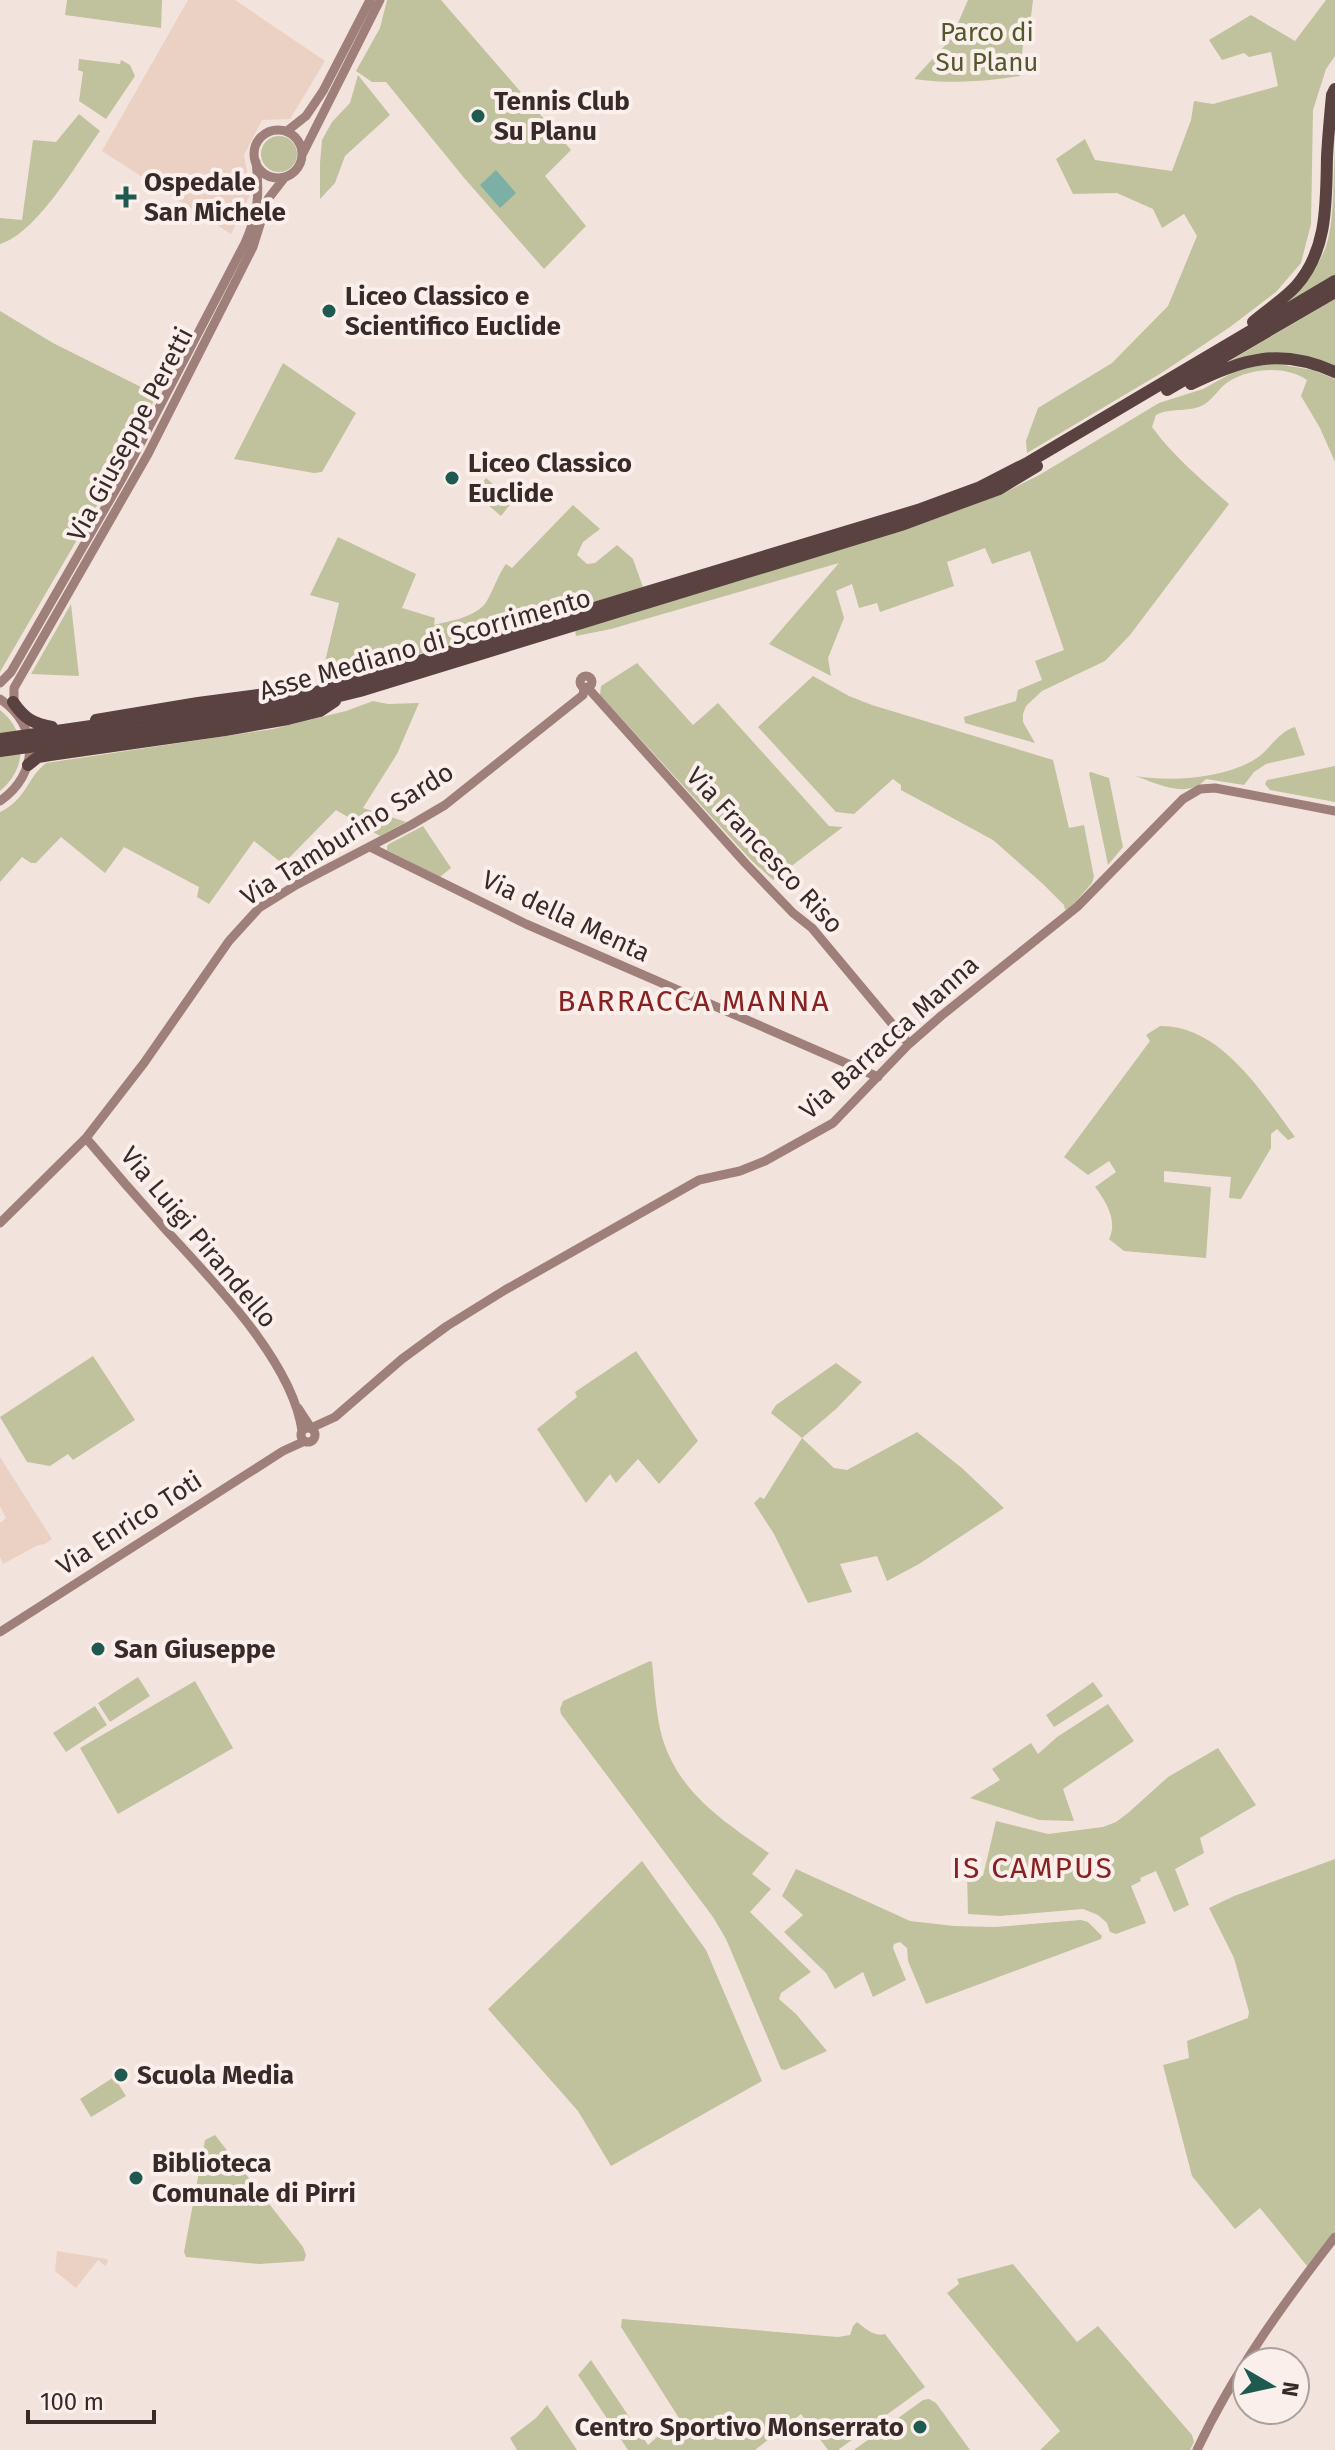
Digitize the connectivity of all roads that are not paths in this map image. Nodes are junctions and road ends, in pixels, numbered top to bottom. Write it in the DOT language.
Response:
graph roads {
  1 [pos="370,0"];
  2 [pos="380,0"];
  3 [pos="1335,89"];
  4 [pos="287,131"];
  5 [pos="302,155"];
  6 [pos="256,162"];
  7 [pos="285,177"];
  8 [pos="1335,281"];
  9 [pos="1335,292"];
  10 [pos="1223,347"];
  11 [pos="1335,372"];
  12 [pos="1168,389"];
  13 [pos="666,591"];
  14 [pos="0,683"];
  15 [pos="586,687"];
  16 [pos="310,694"];
  17 [pos="340,697"];
  18 [pos="9,704"];
  19 [pos="141,725"];
  20 [pos="52,727"];
  21 [pos="27,731"];
  22 [pos="0,739"];
  23 [pos="0,751"];
  24 [pos="28,765"];
  25 [pos="0,801"];
  26 [pos="1335,811"];
  27 [pos="370,847"];
  28 [pos="909,1044"];
  29 [pos="878,1077"];
  30 [pos="86,1138"];
  31 [pos="0,1223"];
  32 [pos="305,1433"];
  33 [pos="0,1632"];
  34 [pos="1335,2237"];
  35 [pos="1197,2450"];
  1 -- 4 [label="street"];
  2 -- 5 [label="street, Via Giuseppe Peretti"];
  3 -- 10 [label="highway"];
  4 -- 5 [label="street"];
  4 -- 6 [label="street"];
  5 -- 7 [label="street, Via Giuseppe Peretti"];
  6 -- 7 [label="street"];
  6 -- 14 [label="street, Via Giuseppe Peretti"];
  7 -- 18 [label="street, Via Giuseppe Peretti"];
  8 -- 10 [label="highway"];
  9 -- 12 [label="highway"];
  10 -- 13 [label="highway"];
  11 -- 12 [label="highway"];
  12 -- 13 [label="highway"];
  13 -- 16 [label="highway, Asse Mediano di Scorrimento"];
  13 -- 17 [label="highway, Asse Mediano di Scorrimento"];
  15 -- 27 [label="street, Via Tamburino Sardo"];
  15 -- 28 [label="street, Via Francesco Riso"];
  16 -- 19 [label="highway, Asse Mediano di Scorrimento"];
  16 -- 20 [label="highway"];
  17 -- 19 [label="highway, Asse Mediano di Scorrimento"];
  17 -- 24 [label="highway"];
  18 -- 20 [label="highway"];
  18 -- 21 [label="street"];
  19 -- 22 [label="highway, Asse Mediano di Scorrimento, bridge"];
  19 -- 23 [label="highway, Asse Mediano di Scorrimento, bridge"];
  20 -- 21 [label="highway"];
  21 -- 24 [label="street"];
  24 -- 25 [label="street"];
  26 -- 28 [label="street, Via Barracca Manna"];
  27 -- 29 [label="street, Via della Menta"];
  27 -- 30 [label="street, Via Tamburino Sardo"];
  28 -- 29 [label="street, Via Barracca Manna"];
  29 -- 32 [label="street, Via Barracca Manna"];
  30 -- 31 [label="street, Via Tamburino Sardo"];
  30 -- 32 [label="street, Via Luigi Pirandello"];
  32 -- 33 [label="street, Via Enrico Toti"];
  34 -- 35 [label="street"];
}
